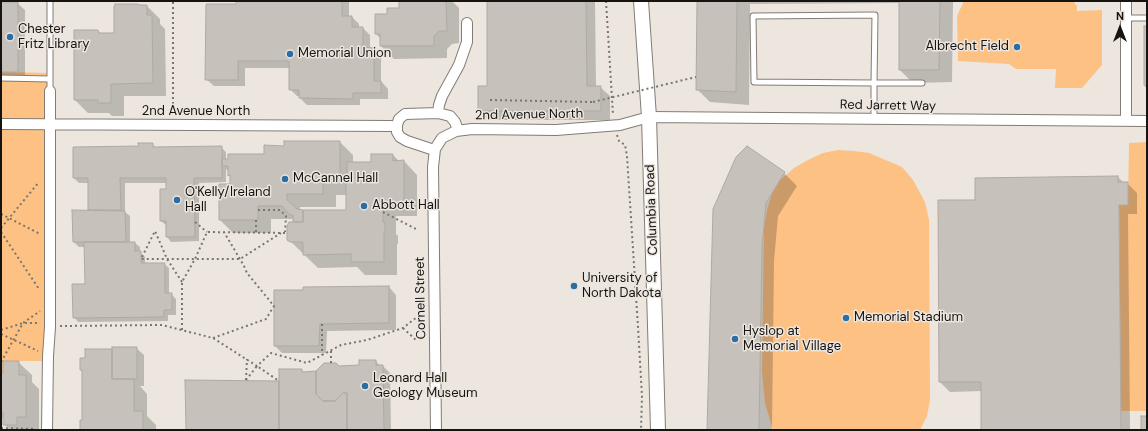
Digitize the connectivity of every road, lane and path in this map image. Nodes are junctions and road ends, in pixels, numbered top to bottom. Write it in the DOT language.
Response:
graph roads {
  1 [pos="50,1"];
  2 [pos="173,1"];
  3 [pos="606,1"];
  4 [pos="641,1"];
  5 [pos="1126,1"];
  6 [pos="1125,18"];
  7 [pos="1147,18"];
  8 [pos="467,23"];
  9 [pos="696,76"];
  10 [pos="1,78"];
  11 [pos="50,79"];
  12 [pos="874,83"];
  13 [pos="922,83"];
  14 [pos="50,91"];
  15 [pos="490,100"];
  16 [pos="612,111"];
  17 [pos="438,113"];
  18 [pos="649,117"];
  19 [pos="874,119"];
  20 [pos="1126,121"];
  21 [pos="1147,121"];
  22 [pos="1,124"];
  23 [pos="50,125"];
  24 [pos="173,125"];
  25 [pos="390,126"];
  26 [pos="458,130"];
  27 [pos="619,141"];
  28 [pos="434,150"];
  29 [pos="50,168"];
  30 [pos="258,210"];
  31 [pos="286,210"];
  32 [pos="383,212"];
  33 [pos="283,213"];
  34 [pos="1,214"];
  35 [pos="9,218"];
  36 [pos="256,220"];
  37 [pos="195,222"];
  38 [pos="1,228"];
  39 [pos="416,229"];
  40 [pos="1,232"];
  41 [pos="207,232"];
  42 [pos="224,232"];
  43 [pos="256,233"];
  44 [pos="281,233"];
  45 [pos="50,239"];
  46 [pos="167,259"];
  47 [pos="195,259"];
  48 [pos="240,260"];
  49 [pos="182,282"];
  50 [pos="49,305"];
  51 [pos="417,317"];
  52 [pos="23,323"];
  53 [pos="50,324"];
  54 [pos="322,324"];
  55 [pos="403,328"];
  56 [pos="1,330"];
  57 [pos="182,330"];
  58 [pos="1,334"];
  59 [pos="213,338"];
  60 [pos="13,340"];
  61 [pos="417,341"];
  62 [pos="331,351"];
  63 [pos="322,355"];
  64 [pos="48,356"];
  65 [pos="247,359"];
  66 [pos="1,362"];
  67 [pos="331,363"];
  68 [pos="257,366"];
  69 [pos="278,381"];
  70 [pos="1,428"];
  71 [pos="47,429"];
  72 [pos="436,430"];
  73 [pos="641,430"];
  74 [pos="657,430"];
  1 -- 11 [label="lane"];
  2 -- 24 [label="path"];
  3 -- 16 [label="path"];
  4 -- 18 [label="main road, Columbia Road"];
  5 -- 6 [label="street"];
  6 -- 7 [label="lane"];
  6 -- 20 [label="street"];
  8 -- 17 [label="street"];
  9 -- 15 [label="path, bridge"];
  10 -- 11 [label="lane"];
  11 -- 14 [label="lane"];
  12 -- 12 [label="lane"];
  12 -- 13 [label="lane"];
  12 -- 19 [label="lane"];
  14 -- 23 [label="street"];
  17 -- 26 [label="street"];
  17 -- 28 [label="street"];
  18 -- 19 [label="street, Red Jarrett Way"];
  18 -- 26 [label="street, 2nd Avenue North"];
  18 -- 74 [label="main road, Columbia Road"];
  19 -- 20 [label="street, Red Jarrett Way"];
  20 -- 21 [label="street"];
  22 -- 23 [label="street, 2nd Avenue North"];
  23 -- 24 [label="street, 2nd Avenue North"];
  23 -- 29 [label="street"];
  24 -- 25 [label="street, 2nd Avenue North"];
  26 -- 28 [label="street, 2nd Avenue North"];
  27 -- 73 [label="path"];
  28 -- 72 [label="street, Cornell Street"];
  29 -- 35 [label="path"];
  29 -- 45 [label="street"];
  30 -- 33 [label="path"];
  31 -- 33 [label="path"];
  32 -- 39 [label="path"];
  33 -- 44 [label="path"];
  34 -- 35 [label="path"];
  35 -- 38 [label="path"];
  35 -- 45 [label="path"];
  36 -- 43 [label="path"];
  37 -- 41 [label="path"];
  40 -- 50 [label="path"];
  41 -- 42 [label="path"];
  41 -- 47 [label="path"];
  42 -- 43 [label="path"];
  42 -- 48 [label="path"];
  43 -- 44 [label="path"];
  44 -- 48 [label="path"];
  45 -- 50 [label="street"];
  46 -- 46 [label="path"];
  46 -- 47 [label="path"];
  46 -- 49 [label="path"];
  47 -- 48 [label="path"];
  47 -- 49 [label="path"];
  48 -- 59 [label="path"];
  49 -- 57 [label="path"];
  50 -- 52 [label="path"];
  50 -- 53 [label="street"];
  51 -- 55 [label="path"];
  52 -- 53 [label="path"];
  52 -- 56 [label="path"];
  52 -- 60 [label="path"];
  53 -- 57 [label="path"];
  53 -- 64 [label="street"];
  54 -- 63 [label="path"];
  55 -- 61 [label="path"];
  55 -- 62 [label="path"];
  57 -- 59 [label="path"];
  58 -- 60 [label="path"];
  59 -- 65 [label="path"];
  60 -- 64 [label="path"];
  60 -- 66 [label="path"];
  62 -- 63 [label="path"];
  62 -- 67 [label="path"];
  63 -- 68 [label="path"];
  64 -- 71 [label="street"];
  65 -- 68 [label="path"];
  65 -- 68 [label="path"];
  68 -- 69 [label="path"];
  70 -- 71 [label="path"];
}
